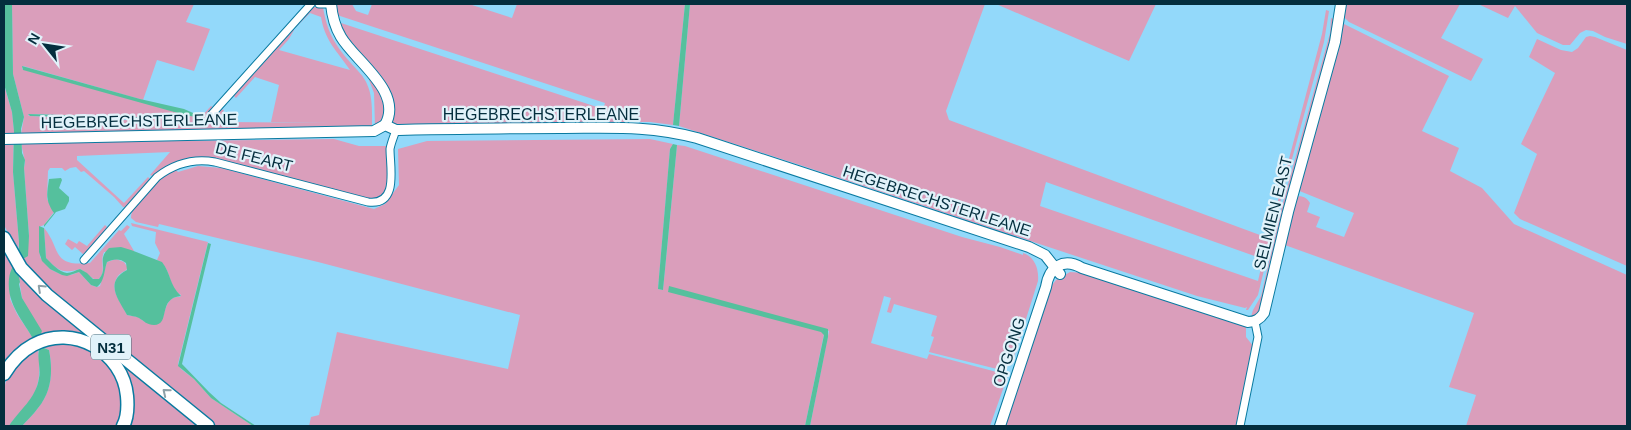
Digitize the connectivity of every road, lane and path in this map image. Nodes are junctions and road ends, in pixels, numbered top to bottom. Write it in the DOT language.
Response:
graph roads {
  1 [pos="311,4"];
  2 [pos="319,4"];
  3 [pos="331,4"];
  4 [pos="1341,4"];
  5 [pos="211,115"];
  6 [pos="385,125"];
  7 [pos="396,130"];
  8 [pos="4,139"];
  9 [pos="4,238"];
  10 [pos="84,260"];
  11 [pos="1057,270"];
  12 [pos="1255,322"];
  13 [pos="4,374"];
  14 [pos="124,426"];
  15 [pos="208,426"];
  16 [pos="1000,426"];
  17 [pos="1240,426"];
  1 -- 5 [label="street, DE FEART"];
  2 -- 3 [label="street"];
  3 -- 6 [label="street"];
  4 -- 12 [label="street, SELMIEN EAST"];
  6 -- 7 [label="street, HEGEBRECHSTERLEANE"];
  6 -- 8 [label="street, HEGEBRECHSTERLEANE"];
  7 -- 10 [label="street, DE FEART"];
  7 -- 11 [label="street, HEGEBRECHSTERLEANE"];
  15 -- 9 [label="highway, N31, one-way"];
  11 -- 12 [label="street"];
  11 -- 16 [label="street, OPGONG"];
  12 -- 17 [label="street"];
  13 -- 14 [label="highway"];
}
